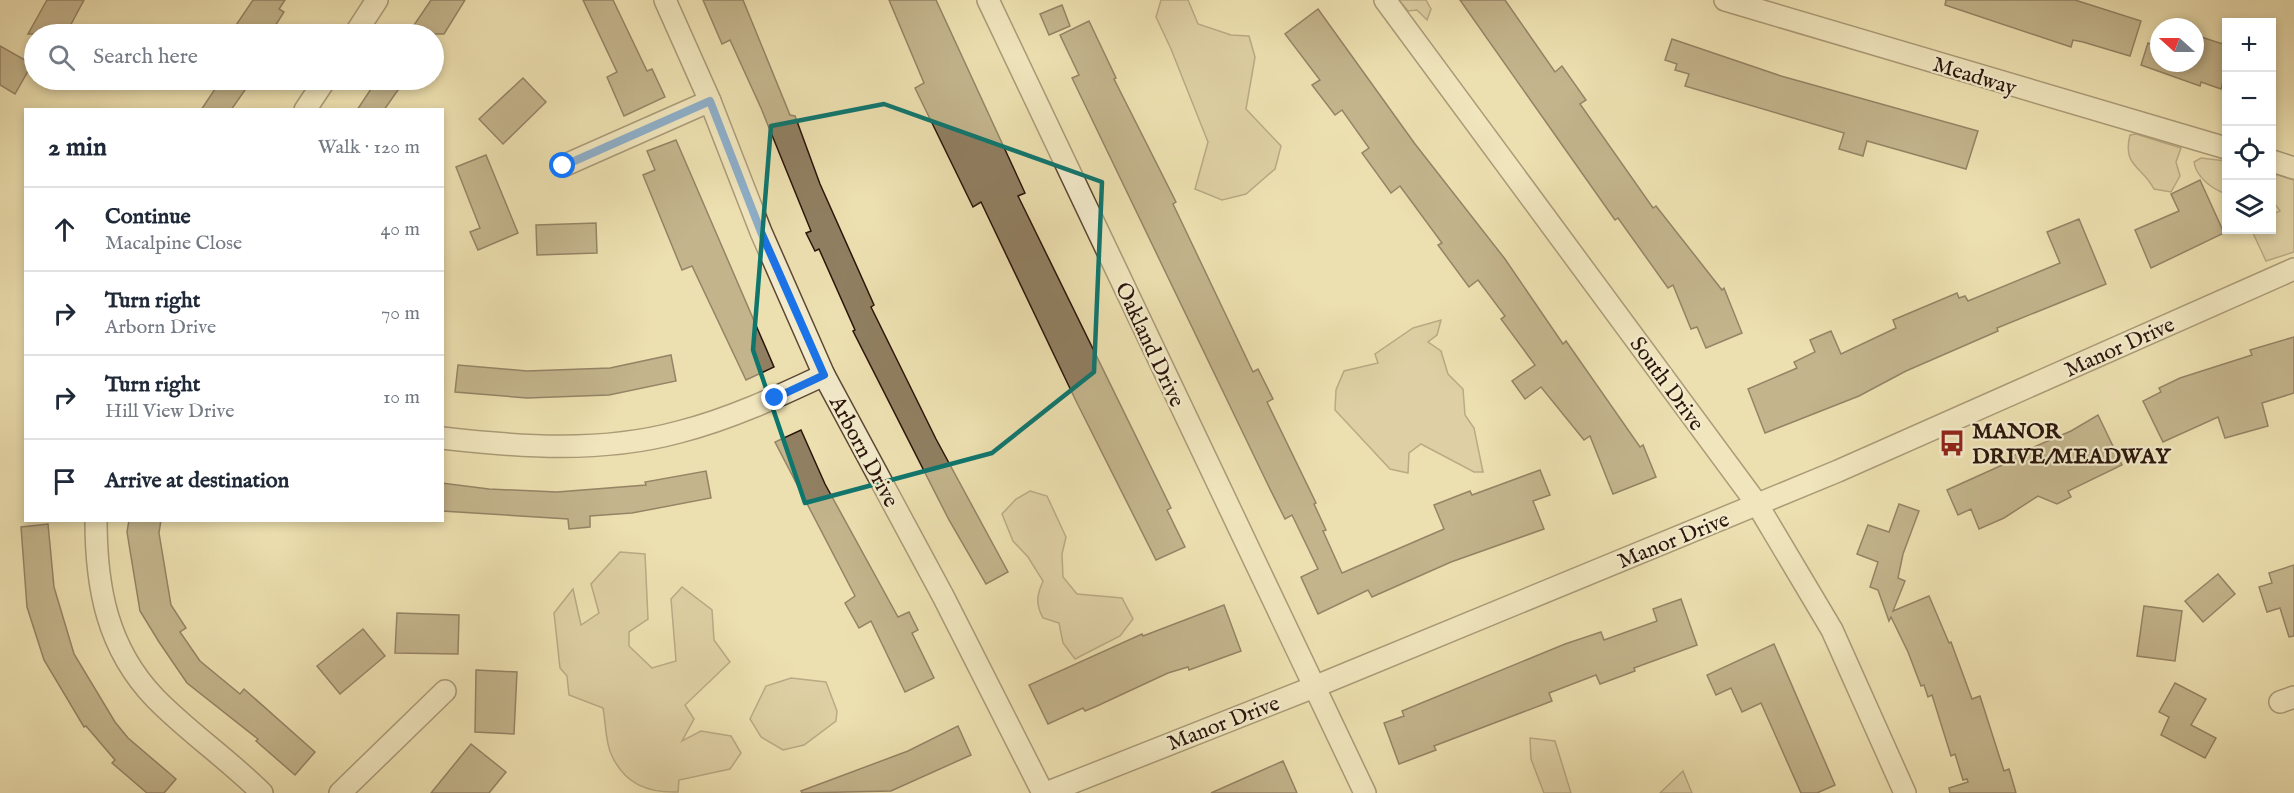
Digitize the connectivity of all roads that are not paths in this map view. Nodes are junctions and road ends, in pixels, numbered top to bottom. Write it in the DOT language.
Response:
graph roads {
  1 [pos="377,0"];
  2 [pos="665,0"];
  3 [pos="988,0"];
  4 [pos="1385,0"];
  5 [pos="1725,0"];
  6 [pos="361,24"];
  7 [pos="318,90"];
  8 [pos="710,101"];
  9 [pos="306,108"];
  10 [pos="2222,147"];
  11 [pos="2276,163"];
  12 [pos="563,166"];
  13 [pos="2294,168"];
  14 [pos="2294,269"];
  15 [pos="824,375"];
  16 [pos="444,438"];
  17 [pos="1757,504"];
  18 [pos="96,522"];
  19 [pos="1314,687"];
  20 [pos="445,691"];
  21 [pos="262,793"];
  22 [pos="340,793"];
  23 [pos="1044,793"];
  24 [pos="1365,793"];
  25 [pos="1905,793"];
  1 -- 6 [label="street"];
  2 -- 8 [label="street, Arborn Drive"];
  3 -- 19 [label="street, Oakland Drive"];
  4 -- 17 [label="street, South Drive"];
  5 -- 10 [label="street, Meadway"];
  7 -- 9 [label="street"];
  8 -- 12 [label="street"];
  8 -- 15 [label="street, Arborn Drive"];
  11 -- 13 [label="street"];
  14 -- 17 [label="street, Manor Drive"];
  15 -- 16 [label="street"];
  15 -- 23 [label="street, Arborn Drive"];
  17 -- 19 [label="street, Manor Drive"];
  17 -- 25 [label="street, South Drive"];
  18 -- 21 [label="street"];
  19 -- 23 [label="street, Manor Drive"];
  19 -- 24 [label="street, Oakland Drive"];
  20 -- 22 [label="street"];
}
